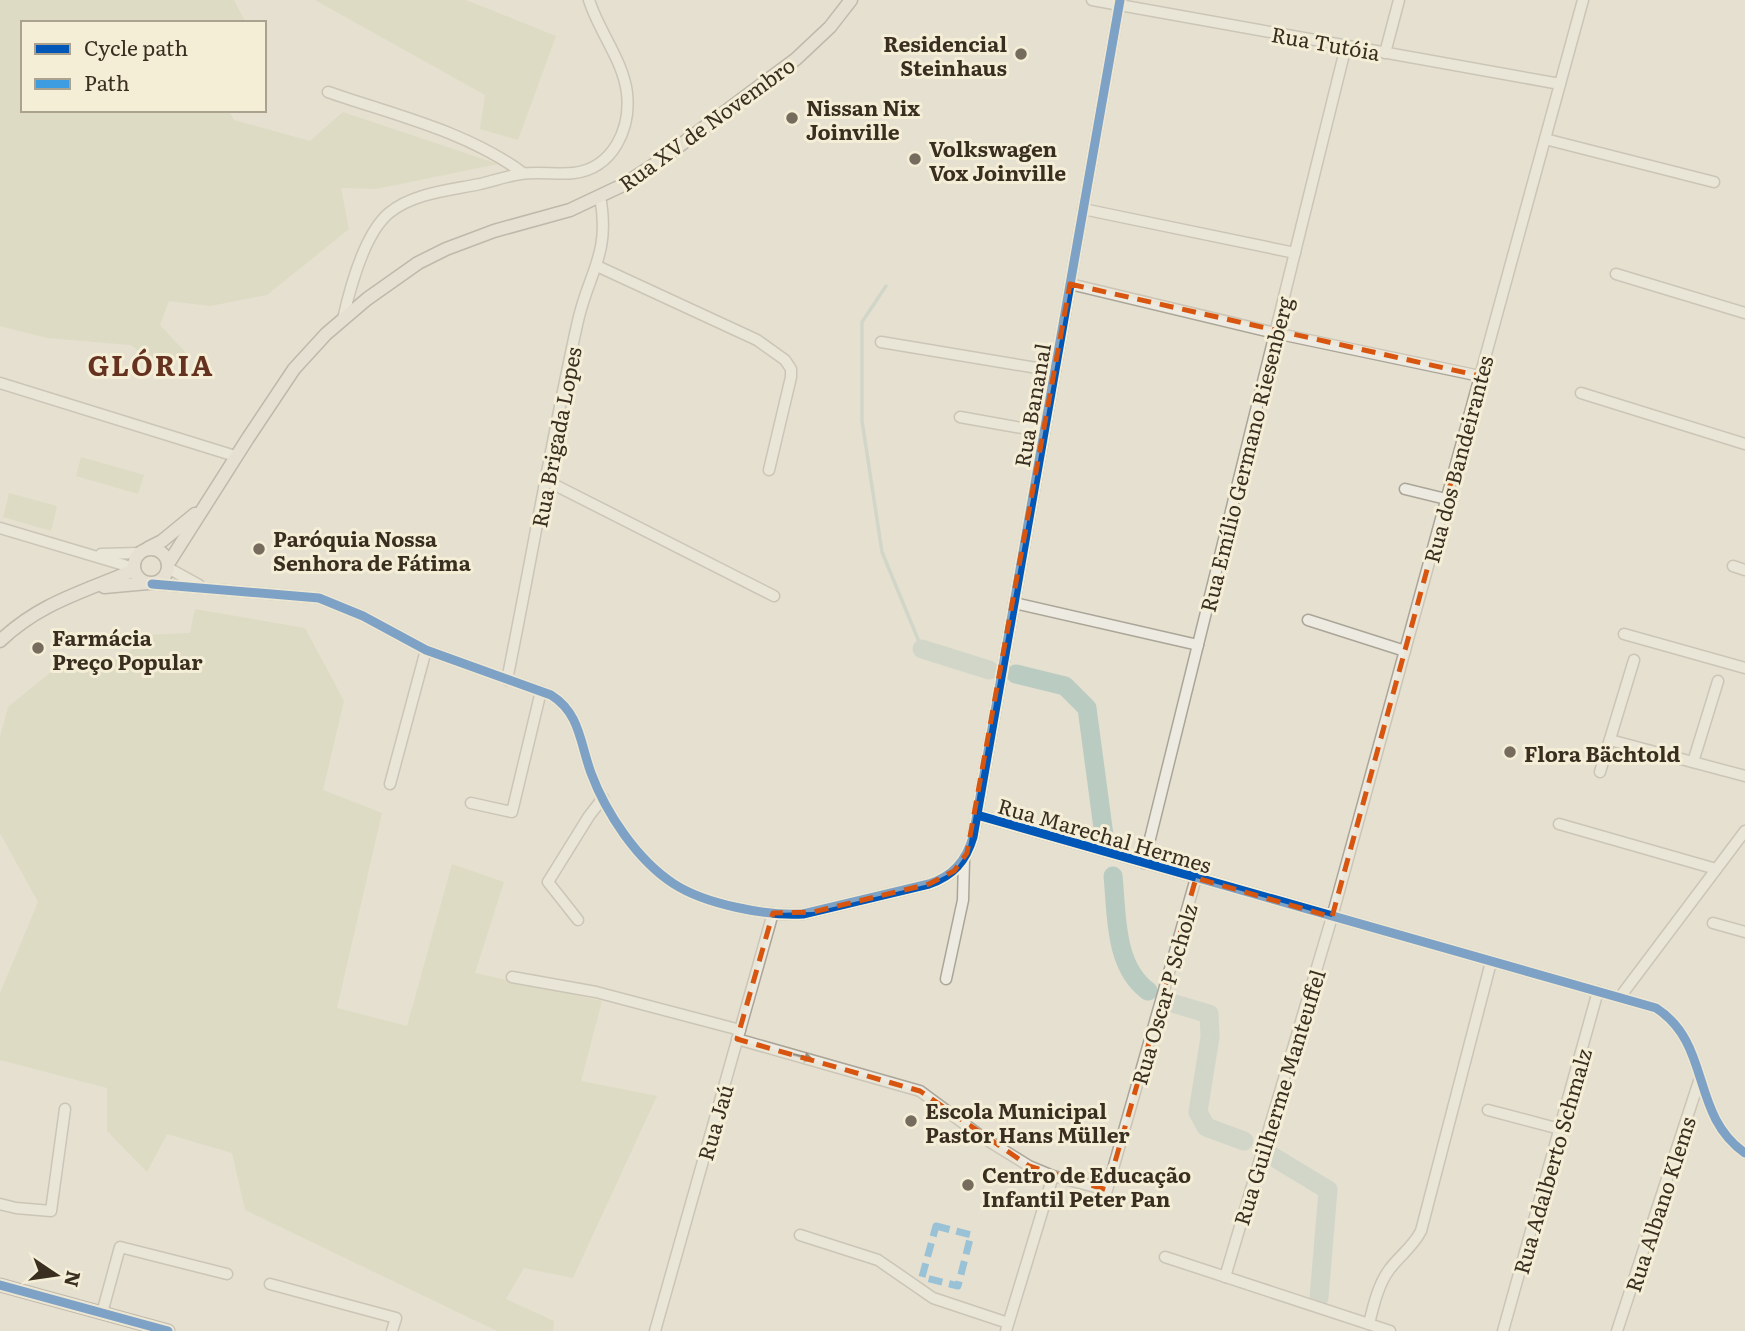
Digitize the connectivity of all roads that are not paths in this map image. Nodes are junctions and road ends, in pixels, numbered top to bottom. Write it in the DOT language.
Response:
graph roads {
  1 [pos="589,0"];
  2 [pos="851,0"];
  3 [pos="1092,0"];
  4 [pos="1399,0"];
  5 [pos="1583,0"];
  6 [pos="1119,2"];
  7 [pos="1346,46"];
  8 [pos="1385,52"];
  9 [pos="1560,84"];
  10 [pos="328,92"];
  11 [pos="1545,139"];
  12 [pos="523,173"];
  13 [pos="1714,182"];
  14 [pos="600,197"];
  15 [pos="1083,209"];
  16 [pos="1295,253"];
  17 [pos="597,266"];
  18 [pos="1616,274"];
  19 [pos="1070,284"];
  20 [pos="1745,313"];
  21 [pos="342,319"];
  22 [pos="1275,333"];
  23 [pos="881,342"];
  24 [pos="1055,371"];
  25 [pos="1480,376"];
  26 [pos="0,383"];
  27 [pos="1581,393"];
  28 [pos="960,417"];
  29 [pos="1044,432"];
  30 [pos="1745,444"];
  31 [pos="236,456"];
  32 [pos="769,470"];
  33 [pos="547,481"];
  34 [pos="1405,489"];
  35 [pos="1446,499"];
  36 [pos="204,508"];
  37 [pos="0,528"];
  38 [pos="141,552"];
  39 [pos="94,555"];
  40 [pos="168,566"];
  41 [pos="1733,566"];
  42 [pos="134,569"];
  43 [pos="1745,570"];
  44 [pos="150,583"];
  45 [pos="93,588"];
  46 [pos="204,588"];
  47 [pos="774,596"];
  48 [pos="1014,603"];
  49 [pos="1308,620"];
  50 [pos="1624,634"];
  51 [pos="0,641"];
  52 [pos="1198,645"];
  53 [pos="426,650"];
  54 [pos="1405,651"];
  55 [pos="1634,660"];
  56 [pos="1745,668"];
  57 [pos="507,680"];
  58 [pos="1718,681"];
  59 [pos="541,691"];
  60 [pos="1610,740"];
  61 [pos="1693,762"];
  62 [pos="1600,772"];
  63 [pos="1745,776"];
  64 [pos="390,784"];
  65 [pos="603,798"];
  66 [pos="471,803"];
  67 [pos="977,816"];
  68 [pos="1559,824"];
  69 [pos="1745,831"];
  70 [pos="964,859"];
  71 [pos="1144,863"];
  72 [pos="1716,869"];
  73 [pos="1196,878"];
  74 [pos="773,913"];
  75 [pos="1332,917"];
  76 [pos="578,920"];
  77 [pos="1713,923"];
  78 [pos="1745,932"];
  79 [pos="1492,962"];
  80 [pos="512,977"];
  81 [pos="946,979"];
  82 [pos="1598,991"];
  83 [pos="1620,997"];
  84 [pos="738,1035"];
  85 [pos="1700,1078"];
  86 [pos="65,1109"];
  87 [pos="1488,1110"];
  88 [pos="1560,1129"];
  89 [pos="1745,1153"];
  90 [pos="1053,1176"];
  91 [pos="0,1204"];
  92 [pos="800,1235"];
  93 [pos="1165,1257"];
  94 [pos="227,1274"];
  95 [pos="1225,1277"];
  96 [pos="270,1284"];
  97 [pos="0,1285"];
  98 [pos="103,1313"];
  99 [pos="1369,1324"];
  100 [pos="1007,1327"];
  101 [pos="168,1331"];
  102 [pos="392,1331"];
  103 [pos="655,1331"];
  104 [pos="1390,1331"];
  105 [pos="1503,1331"];
  106 [pos="1617,1331"];
  1 -- 12 [label="street"];
  2 -- 14 [label="main road, Rua XV de Novembro"];
  3 -- 6 [label="street, Rua Tutóia"];
  4 -- 8 [label="street"];
  5 -- 9 [label="street, Rua dos Bandeirantes"];
  6 -- 7 [label="street, Rua Tutóia"];
  6 -- 15 [label="street, Rua Bananal"];
  7 -- 8 [label="street, Rua Tutóia"];
  7 -- 16 [label="street, Rua Emílio Germano Riesenberg"];
  8 -- 9 [label="street, Rua Tutóia"];
  9 -- 11 [label="street, Rua dos Bandeirantes"];
  10 -- 12 [label="street"];
  11 -- 13 [label="street"];
  11 -- 25 [label="street, Rua dos Bandeirantes"];
  12 -- 21 [label="street"];
  14 -- 17 [label="street, Rua Brigada Lopes"];
  14 -- 21 [label="main road, Rua XV de Novembro"];
  15 -- 16 [label="street"];
  15 -- 19 [label="street, Rua Bananal"];
  16 -- 22 [label="street, Rua Emílio Germano Riesenberg"];
  17 -- 32 [label="street"];
  17 -- 33 [label="street, Rua Brigada Lopes"];
  18 -- 20 [label="street"];
  19 -- 22 [label="street"];
  19 -- 24 [label="street, Rua Bananal"];
  21 -- 31 [label="main road, Rua XV de Novembro"];
  22 -- 25 [label="street"];
  22 -- 52 [label="street, Rua Emílio Germano Riesenberg"];
  23 -- 24 [label="street"];
  24 -- 29 [label="street, Rua Bananal"];
  25 -- 35 [label="street, Rua dos Bandeirantes"];
  26 -- 31 [label="street"];
  27 -- 30 [label="street"];
  28 -- 29 [label="street"];
  29 -- 48 [label="street, Rua Bananal"];
  31 -- 36 [label="main road, Rua XV de Novembro"];
  33 -- 47 [label="street"];
  33 -- 57 [label="street, Rua Brigada Lopes"];
  34 -- 35 [label="street"];
  35 -- 54 [label="street, Rua dos Bandeirantes"];
  36 -- 38 [label="main road, Rua XV de Novembro"];
  36 -- 40 [label="main road, Rua XV de Novembro"];
  37 -- 39 [label="street"];
  38 -- 39 [label="street"];
  38 -- 40 [label="main road"];
  38 -- 42 [label="main road"];
  39 -- 42 [label="street"];
  40 -- 44 [label="main road"];
  40 -- 46 [label="street"];
  41 -- 43 [label="street"];
  42 -- 44 [label="main road"];
  42 -- 45 [label="main road"];
  44 -- 45 [label="main road"];
  44 -- 46 [label="street"];
  45 -- 51 [label="main road"];
  46 -- 53 [label="street"];
  48 -- 52 [label="street"];
  48 -- 67 [label="street, Rua Bananal"];
  49 -- 54 [label="street"];
  50 -- 56 [label="street"];
  52 -- 71 [label="street, Rua Emílio Germano Riesenberg"];
  53 -- 57 [label="street"];
  53 -- 64 [label="street"];
  54 -- 75 [label="street, Rua dos Bandeirantes"];
  55 -- 60 [label="street"];
  57 -- 59 [label="street"];
  58 -- 61 [label="street"];
  59 -- 65 [label="street"];
  59 -- 66 [label="street"];
  60 -- 61 [label="street"];
  60 -- 62 [label="street"];
  61 -- 63 [label="street"];
  65 -- 74 [label="street"];
  65 -- 76 [label="street"];
  67 -- 70 [label="street, Rua Marechal Hermes"];
  67 -- 71 [label="street, Rua Marechal Hermes"];
  68 -- 72 [label="street"];
  69 -- 72 [label="street"];
  70 -- 74 [label="street"];
  70 -- 81 [label="street, Rua Marechal Hermes"];
  71 -- 73 [label="street, Rua Marechal Hermes"];
  72 -- 83 [label="street"];
  73 -- 75 [label="street, Rua Marechal Hermes"];
  73 -- 90 [label="street, Rua Oscar P Scholz"];
  74 -- 84 [label="street, Rua Jaú"];
  75 -- 79 [label="street, Rua Marechal Hermes"];
  75 -- 95 [label="street, Rua Guilherme Manteuffel"];
  77 -- 78 [label="street"];
  79 -- 82 [label="street, Rua Marechal Hermes"];
  79 -- 99 [label="street"];
  80 -- 84 [label="street"];
  82 -- 83 [label="street, Rua Marechal Hermes"];
  82 -- 88 [label="street, Rua Adalberto Schmalz"];
  83 -- 85 [label="street, Rua Marechal Hermes"];
  84 -- 90 [label="street, one-way"];
  84 -- 103 [label="street, Rua Jaú"];
  85 -- 89 [label="street, Rua Marechal Hermes"];
  85 -- 106 [label="street, Rua Albano Klems"];
  86 -- 91 [label="street"];
  87 -- 88 [label="street"];
  88 -- 105 [label="street, Rua Adalberto Schmalz"];
  90 -- 100 [label="street"];
  92 -- 100 [label="street"];
  93 -- 95 [label="street"];
  94 -- 98 [label="street"];
  95 -- 99 [label="street"];
  96 -- 102 [label="street"];
  97 -- 98 [label="main road"];
  98 -- 101 [label="main road"];
  99 -- 104 [label="street"];
}
